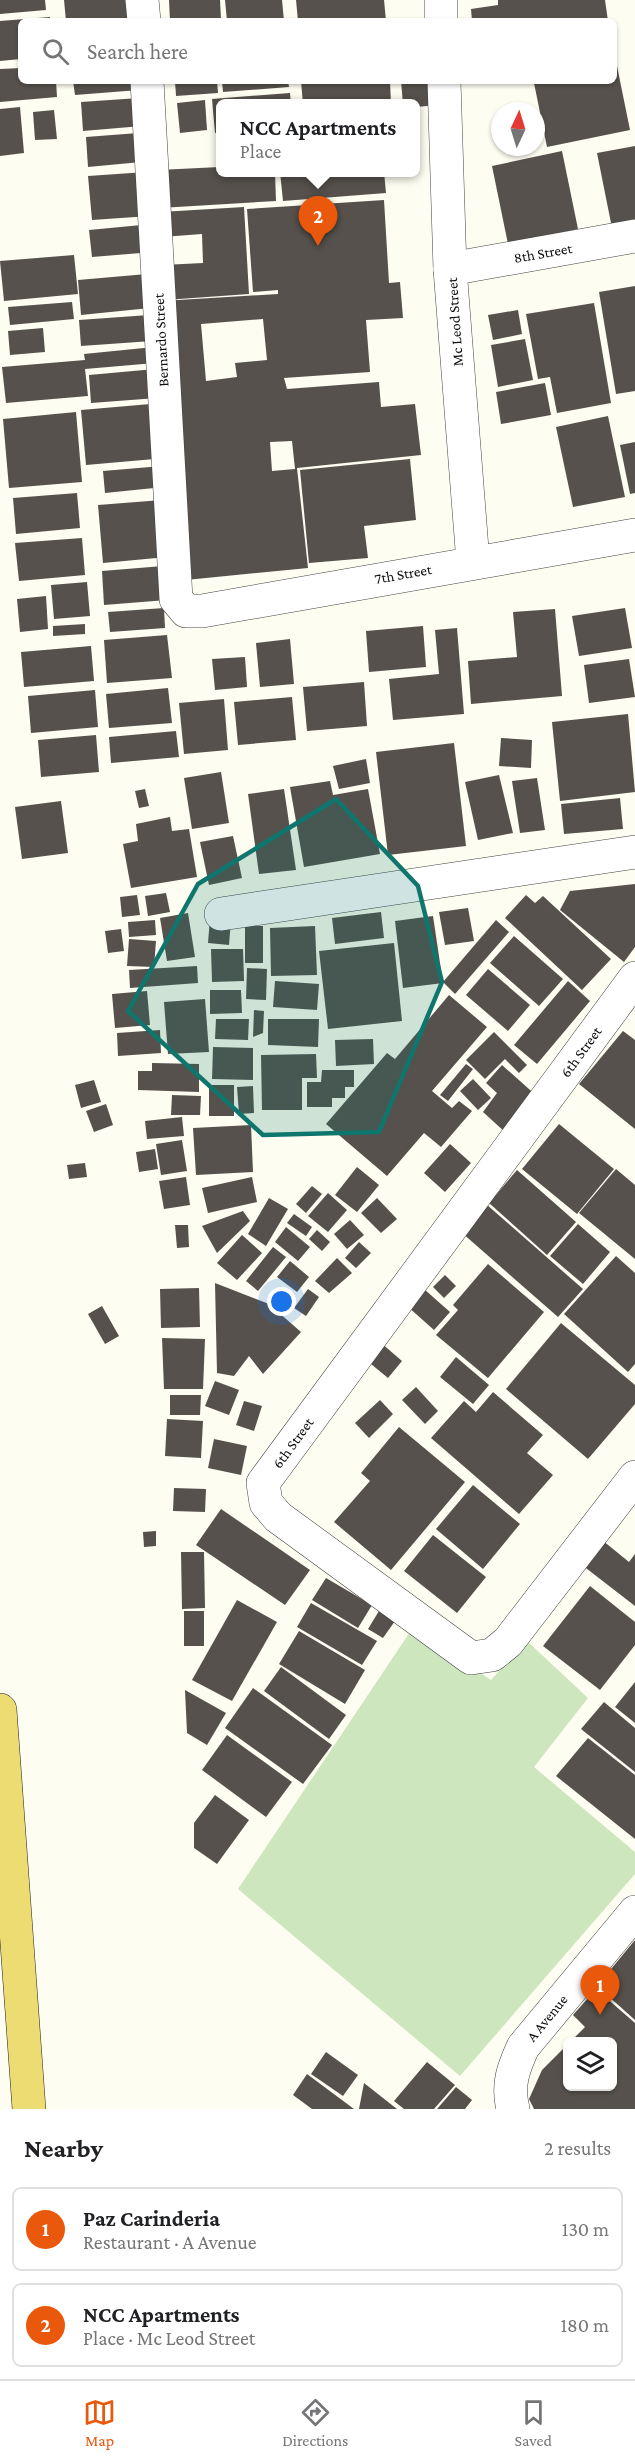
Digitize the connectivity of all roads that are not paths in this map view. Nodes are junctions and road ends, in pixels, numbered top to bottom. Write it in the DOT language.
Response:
graph roads {
  1 [pos="142,0"];
  2 [pos="441,0"];
  3 [pos="144,18"];
  4 [pos="441,18"];
  5 [pos="147,84"];
  6 [pos="444,84"];
  7 [pos="635,236"];
  8 [pos="450,270"];
  9 [pos="635,535"];
  10 [pos="473,562"];
  11 [pos="176,599"];
  12 [pos="635,852"];
  13 [pos="221,914"];
  14 [pos="635,978"];
  15 [pos="635,1477"];
  16 [pos="0,1710"];
  17 [pos="2,1749"];
  18 [pos="635,1912"];
  19 [pos="29,2109"];
  20 [pos="513,2109"];
  1 -- 3 [label="street"];
  2 -- 4 [label="street"];
  5 -- 11 [label="street, Bernardo Street"];
  6 -- 8 [label="street, Mc Leod Street"];
  7 -- 8 [label="street, 8th Street"];
  8 -- 10 [label="street, Mc Leod Street"];
  9 -- 10 [label="street, 7th Street"];
  10 -- 11 [label="street, 7th Street"];
  12 -- 13 [label="street"];
  14 -- 15 [label="street, 6th Street"];
  16 -- 17 [label="main road"];
  17 -- 19 [label="main road"];
  18 -- 20 [label="street, A Avenue"];
}
